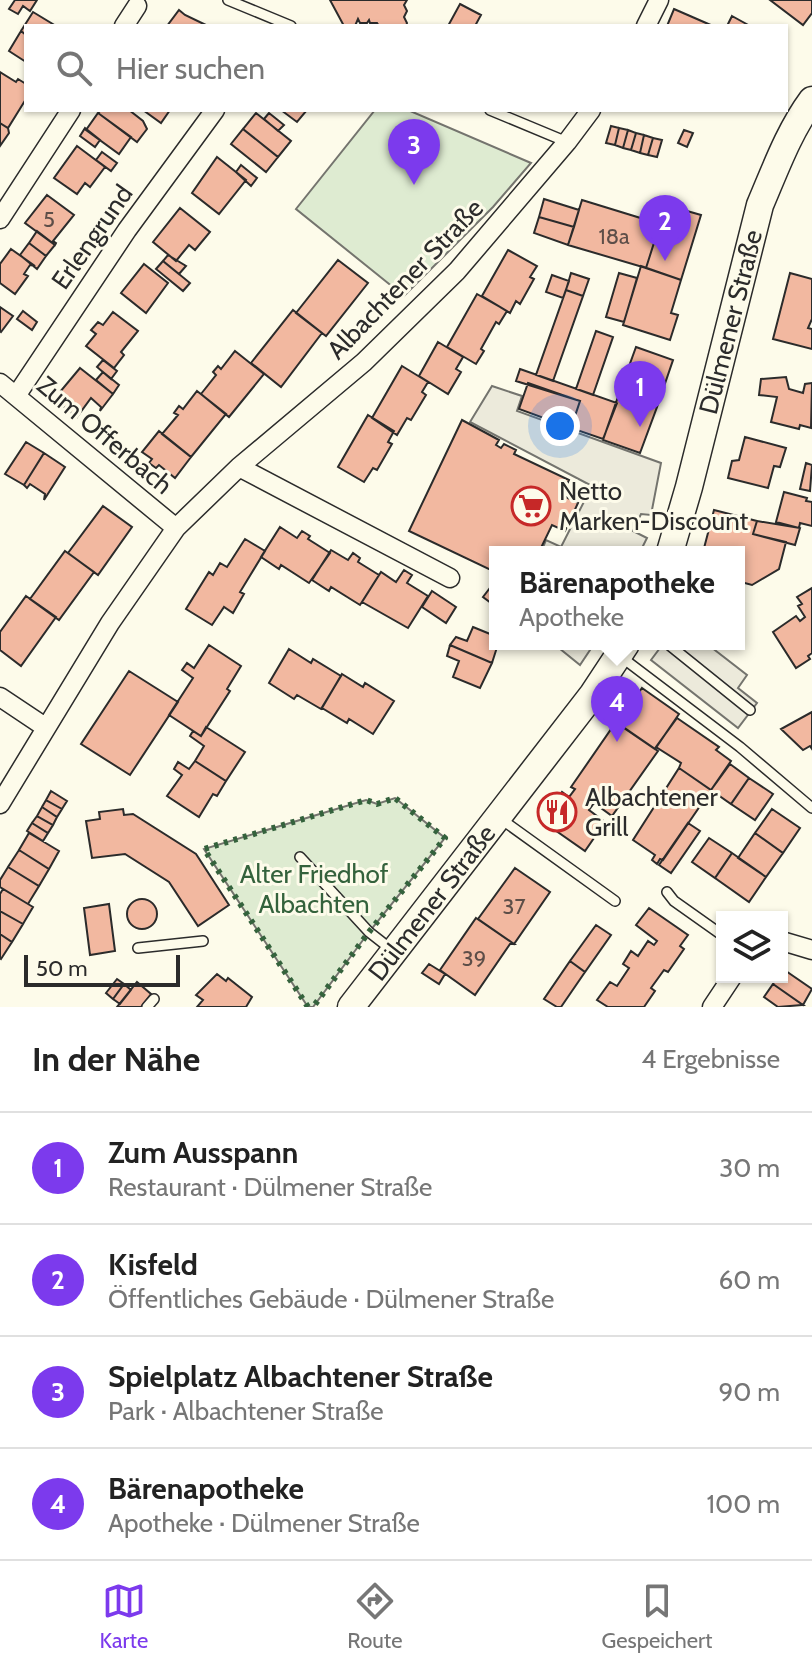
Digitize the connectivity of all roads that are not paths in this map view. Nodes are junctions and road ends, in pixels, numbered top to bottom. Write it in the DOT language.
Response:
graph roads {
  1 [pos="228,0"];
  2 [pos="659,0"];
  3 [pos="139,3"];
  4 [pos="125,24"];
  5 [pos="286,24"];
  6 [pos="647,24"];
  7 [pos="812,100"];
  8 [pos="70,112"];
  9 [pos="214,112"];
  10 [pos="495,112"];
  11 [pos="590,112"];
  12 [pos="567,142"];
  13 [pos="0,219"];
  14 [pos="0,383"];
  15 [pos="16,396"];
  16 [pos="239,467"];
  17 [pos="176,528"];
  18 [pos="672,546"];
  19 [pos="450,578"];
  20 [pos="623,650"];
  21 [pos="675,650"];
  22 [pos="0,697"];
  23 [pos="750,710"];
  24 [pos="45,727"];
  25 [pos="0,804"];
  26 [pos="812,808"];
  27 [pos="498,817"];
  28 [pos="300,857"];
  29 [pos="667,892"];
  30 [pos="615,901"];
  31 [pos="716,931"];
  32 [pos="203,941"];
  33 [pos="788,942"];
  34 [pos="811,945"];
  35 [pos="138,948"];
  36 [pos="394,952"];
  37 [pos="728,983"];
  38 [pos="351,1007"];
  39 [pos="712,1007"];
  1 -- 5 [label="lane"];
  2 -- 6 [label="street"];
  3 -- 4 [label="street"];
  7 -- 18 [label="main road, Dülmener Straße"];
  8 -- 13 [label="street"];
  9 -- 15 [label="street, Erlengrund"];
  10 -- 12 [label="lane"];
  11 -- 12 [label="street, Albachtener Straße"];
  12 -- 16 [label="street, Albachtener Straße"];
  14 -- 15 [label="street, Zum Offerbach"];
  15 -- 17 [label="street, Zum Offerbach"];
  16 -- 17 [label="street, Albachtener Straße"];
  16 -- 19 [label="street"];
  17 -- 24 [label="street, Albachtener Straße"];
  20 -- 26 [label="lane"];
  20 -- 27 [label="main road, Dülmener Straße"];
  21 -- 23 [label="lane"];
  22 -- 24 [label="street"];
  24 -- 25 [label="street, Albachtener Straße"];
  27 -- 30 [label="lane"];
  27 -- 36 [label="main road, Dülmener Straße"];
  28 -- 36 [label="lane"];
  29 -- 31 [label="lane"];
  32 -- 35 [label="lane"];
  33 -- 34 [label="street"];
  36 -- 38 [label="main road, Dülmener Straße"];
  37 -- 39 [label="street"];
}
